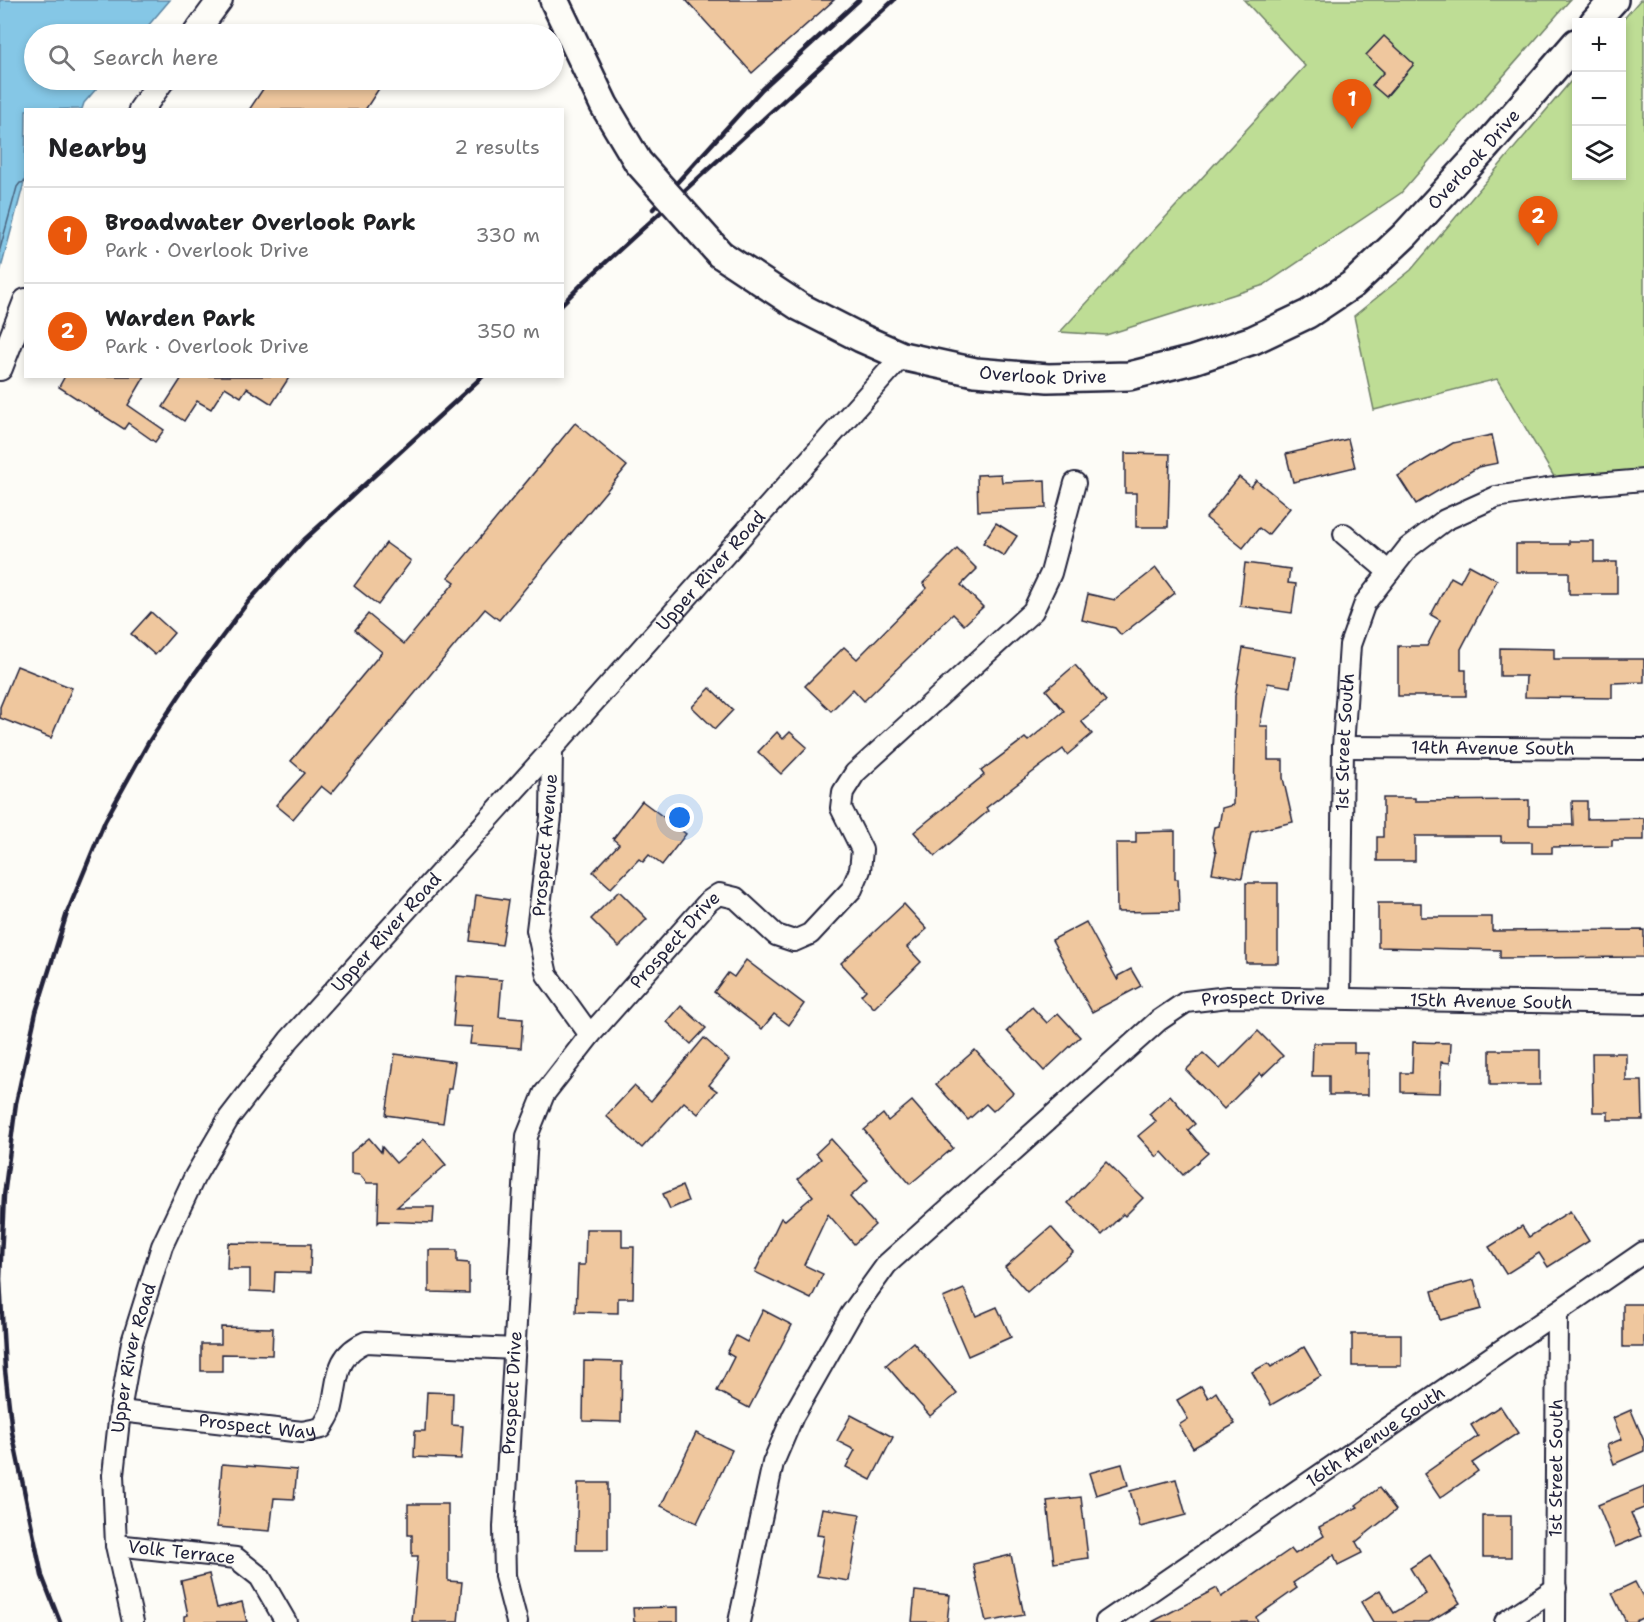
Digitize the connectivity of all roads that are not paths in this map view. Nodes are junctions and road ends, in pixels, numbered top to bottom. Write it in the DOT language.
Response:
graph roads {
  1 [pos="220,0"];
  2 [pos="554,0"];
  3 [pos="1614,0"];
  4 [pos="1598,18"];
  5 [pos="202,24"];
  6 [pos="1572,48"];
  7 [pos="155,90"];
  8 [pos="142,108"];
  9 [pos="24,306"];
  10 [pos="902,356"];
  11 [pos="0,368"];
  12 [pos="1644,480"];
  13 [pos="1075,483"];
  14 [pos="1344,534"];
  15 [pos="1389,572"];
  16 [pos="1343,747"];
  17 [pos="552,749"];
  18 [pos="1644,749"];
  19 [pos="1340,998"];
  20 [pos="1644,1004"];
  21 [pos="590,1035"];
  22 [pos="1644,1252"];
  23 [pos="1557,1312"];
  24 [pos="515,1349"];
  25 [pos="120,1411"];
  26 [pos="116,1545"];
  27 [pos="1556,1588"];
  28 [pos="133,1622"];
  29 [pos="286,1622"];
  30 [pos="517,1622"];
  31 [pos="739,1622"];
  32 [pos="1106,1622"];
  33 [pos="1505,1622"];
  34 [pos="1556,1622"];
  1 -- 5 [label="street"];
  2 -- 10 [label="main road, Overlook Drive, bridge"];
  3 -- 4 [label="main road"];
  6 -- 10 [label="main road, Overlook Drive"];
  7 -- 8 [label="street"];
  9 -- 11 [label="street"];
  10 -- 17 [label="street, Upper River Road"];
  12 -- 15 [label="street, 1st Street South"];
  13 -- 21 [label="street, Prospect Drive"];
  14 -- 15 [label="street"];
  15 -- 16 [label="street, 1st Street South"];
  16 -- 18 [label="street, 14th Avenue South"];
  16 -- 19 [label="street, 1st Street South"];
  17 -- 21 [label="street, Prospect Avenue"];
  17 -- 25 [label="street, Upper River Road"];
  19 -- 20 [label="street, 15th Avenue South"];
  19 -- 31 [label="street, Prospect Drive"];
  21 -- 24 [label="street, Prospect Drive"];
  22 -- 23 [label="street, 16th Avenue South"];
  23 -- 27 [label="street, 1st Street South"];
  23 -- 32 [label="street, 16th Avenue South"];
  24 -- 25 [label="street, Prospect Way"];
  24 -- 30 [label="street, Prospect Drive"];
  25 -- 26 [label="street, Upper River Road"];
  26 -- 28 [label="street, Upper River Road"];
  26 -- 29 [label="street, Volk Terrace"];
  27 -- 33 [label="street"];
  27 -- 34 [label="street, 1st Street South"];
}
